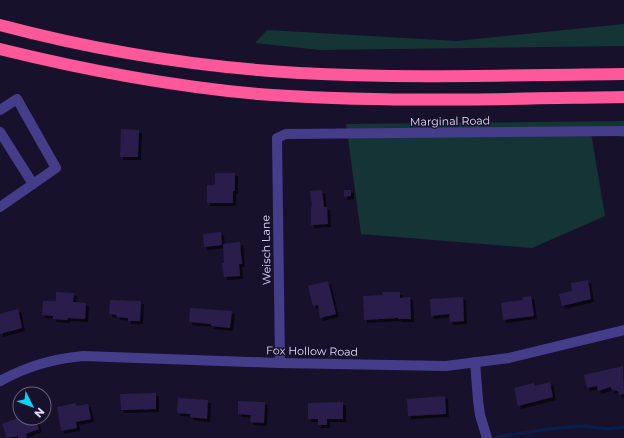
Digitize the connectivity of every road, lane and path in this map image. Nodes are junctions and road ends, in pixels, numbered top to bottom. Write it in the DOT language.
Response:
graph roads {
  1 [pos="0,24"];
  2 [pos="0,49"];
  3 [pos="0,56"];
  4 [pos="95,71"];
  5 [pos="624,74"];
  6 [pos="624,97"];
  7 [pos="0,110"];
  8 [pos="624,130"];
  9 [pos="0,132"];
  10 [pos="277,138"];
  11 [pos="32,184"];
  12 [pos="0,207"];
  13 [pos="624,330"];
  14 [pos="475,362"];
  15 [pos="280,363"];
  16 [pos="0,382"];
  17 [pos="487,438"];
  1 -- 5 [label="highway"];
  2 -- 4 [label="highway"];
  3 -- 4 [label="highway"];
  4 -- 6 [label="highway"];
  7 -- 11 [label="street"];
  8 -- 10 [label="street, Marginal Road"];
  9 -- 11 [label="street"];
  10 -- 15 [label="street, Weisch Lane"];
  11 -- 12 [label="street"];
  13 -- 14 [label="street, Fox Hollow Road"];
  14 -- 15 [label="street, Fox Hollow Road"];
  14 -- 17 [label="street"];
  15 -- 16 [label="street, Fox Hollow Road"];
}
